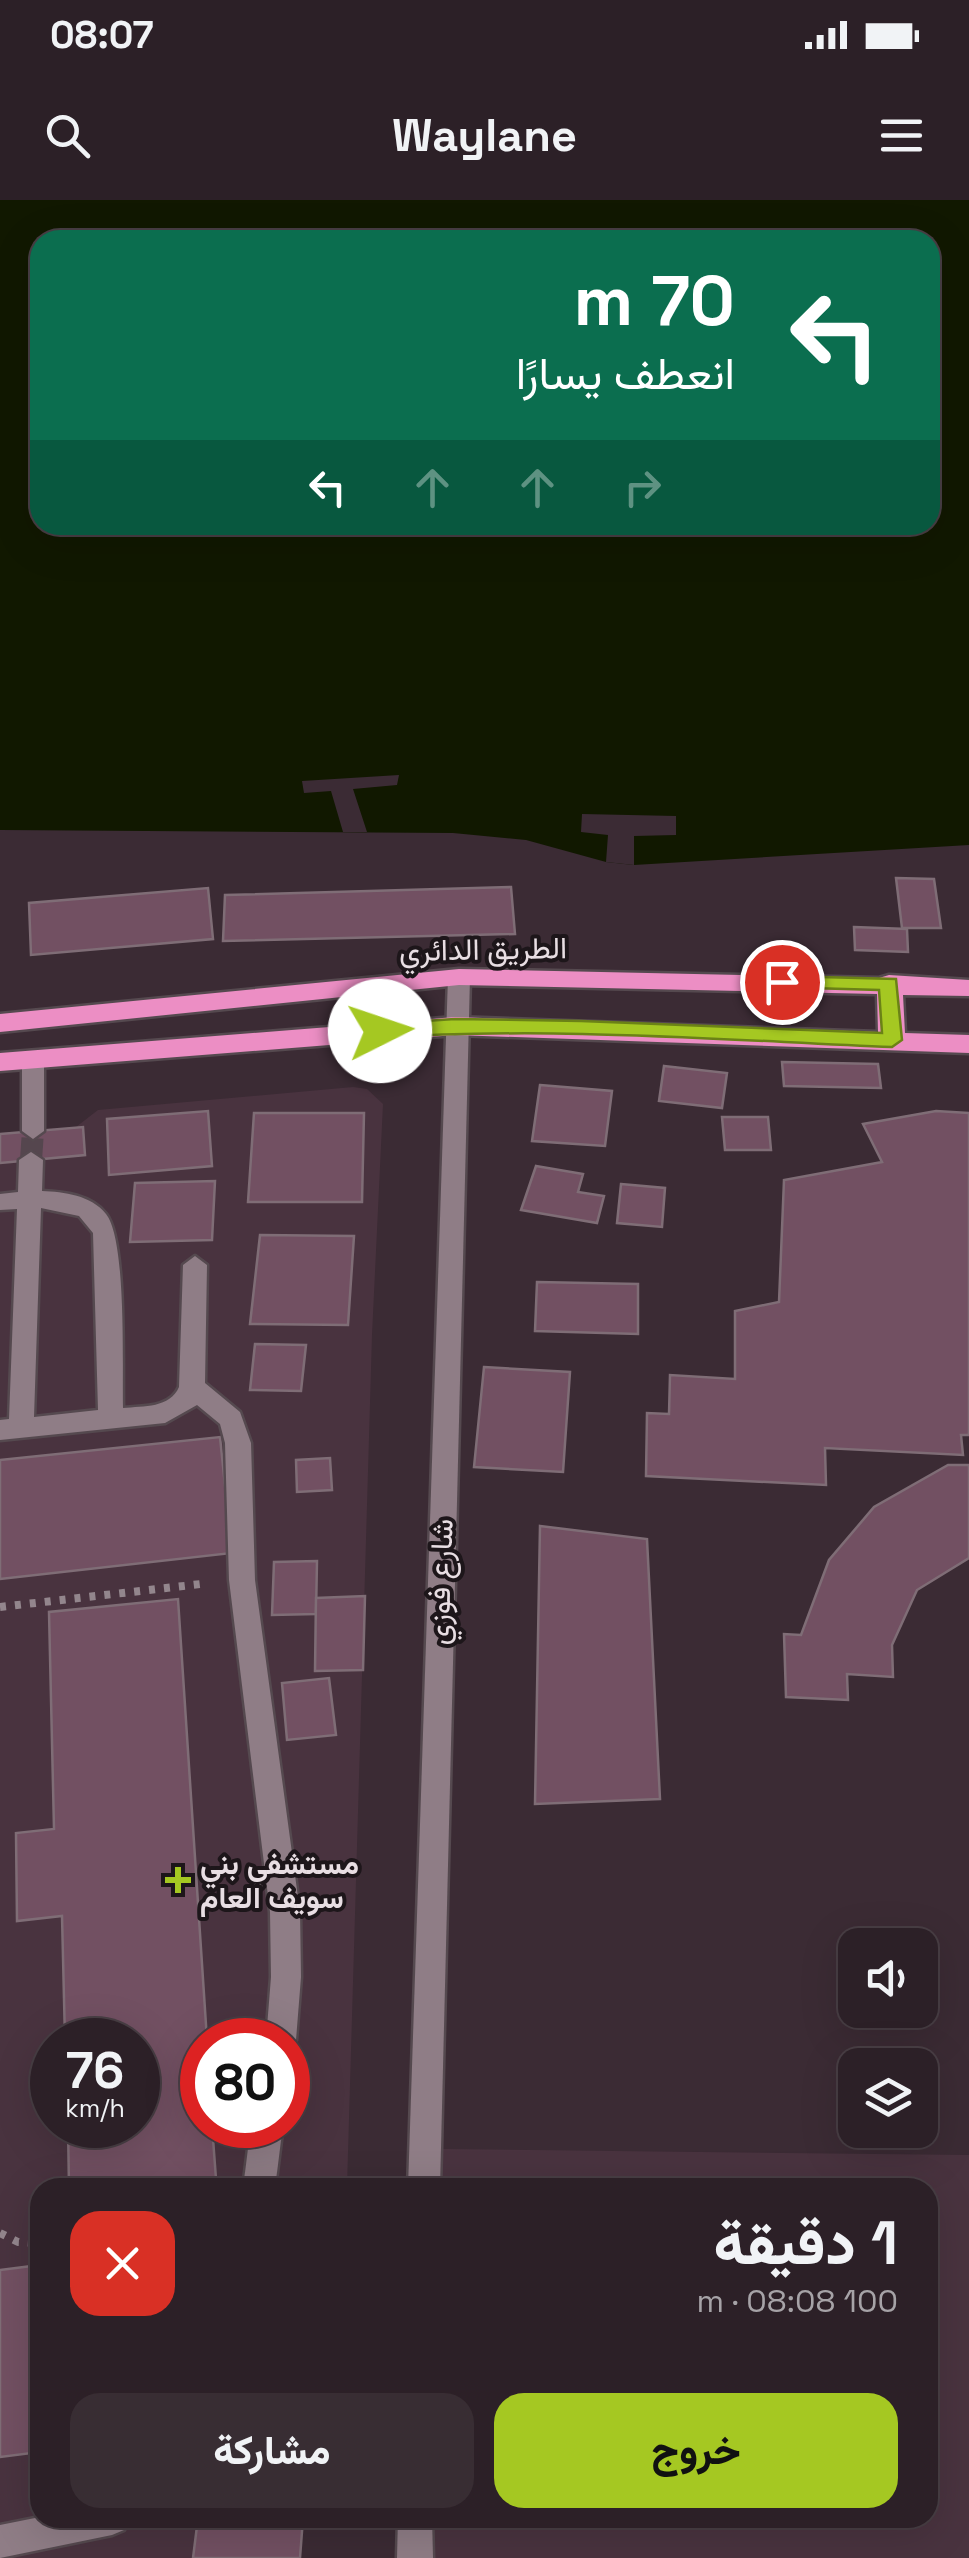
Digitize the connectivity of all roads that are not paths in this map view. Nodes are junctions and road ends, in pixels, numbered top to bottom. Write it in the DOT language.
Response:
graph roads {
  1 [pos="459,977"];
  2 [pos="889,984"];
  3 [pos="969,988"];
  4 [pos="0,1023"];
  5 [pos="455,1026"];
  6 [pos="892,1040"];
  7 [pos="969,1044"];
  8 [pos="32,1059"];
  9 [pos="0,1062"];
  10 [pos="33,1131"];
  11 [pos="31,1160"];
  12 [pos="30,1200"];
  13 [pos="0,1202"];
  14 [pos="195,1265"];
  15 [pos="192,1388"];
  16 [pos="111,1418"];
  17 [pos="10,1428"];
  18 [pos="283,2018"];
  19 [pos="265,2148"];
  20 [pos="260,2178"];
  21 [pos="424,2178"];
  22 [pos="69,2528"];
  23 [pos="416,2528"];
  24 [pos="0,2544"];
  25 [pos="414,2558"];
  1 -- 2 [label="highway, الطريق الدائري"];
  1 -- 4 [label="highway, الطريق الدائري"];
  1 -- 5 [label="street, شارع فوزي"];
  2 -- 3 [label="highway, الطريق الدائري"];
  2 -- 6 [label="highway"];
  5 -- 6 [label="highway"];
  5 -- 8 [label="highway"];
  5 -- 21 [label="street, شارع فوزي"];
  6 -- 7 [label="highway"];
  8 -- 9 [label="highway"];
  8 -- 10 [label="street"];
  11 -- 12 [label="street"];
  12 -- 13 [label="street"];
  12 -- 16 [label="street"];
  12 -- 17 [label="street"];
  14 -- 15 [label="street"];
  15 -- 16 [label="street"];
  15 -- 18 [label="street"];
  16 -- 17 [label="street"];
  19 -- 20 [label="street"];
  22 -- 24 [label="street"];
  23 -- 25 [label="street"];
}
